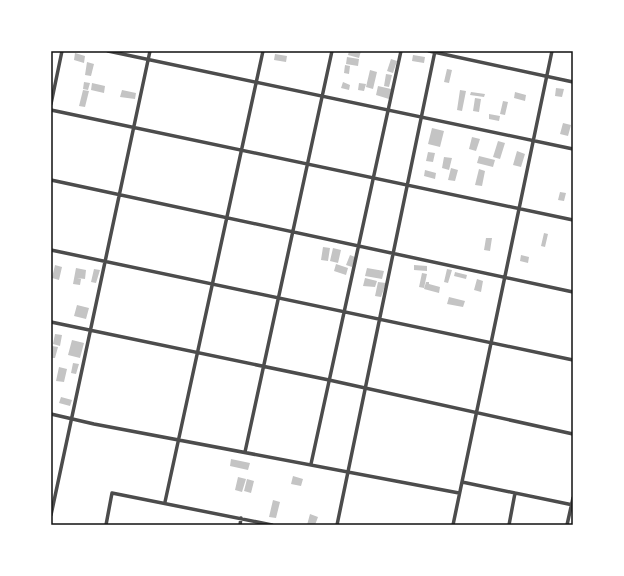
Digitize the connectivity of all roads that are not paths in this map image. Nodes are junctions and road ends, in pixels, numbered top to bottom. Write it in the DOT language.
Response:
graph roads {
  1 [pos="62,51"];
  2 [pos="108,51"];
  3 [pos="150,51"];
  4 [pos="263,51"];
  5 [pos="332,51"];
  6 [pos="401,51"];
  7 [pos="429,51"];
  8 [pos="552,51"];
  9 [pos="435,52"];
  10 [pos="148,60"];
  11 [pos="547,76"];
  12 [pos="257,82"];
  13 [pos="573,82"];
  14 [pos="322,96"];
  15 [pos="51,104"];
  16 [pos="51,110"];
  17 [pos="388,110"];
  18 [pos="421,117"];
  19 [pos="134,128"];
  20 [pos="533,141"];
  21 [pos="573,149"];
  22 [pos="242,150"];
  23 [pos="307,164"];
  24 [pos="373,178"];
  25 [pos="51,180"];
  26 [pos="407,185"];
  27 [pos="120,194"];
  28 [pos="519,209"];
  29 [pos="227,218"];
  30 [pos="573,220"];
  31 [pos="293,232"];
  32 [pos="358,246"];
  33 [pos="51,250"];
  34 [pos="393,253"];
  35 [pos="105,261"];
  36 [pos="505,277"];
  37 [pos="213,284"];
  38 [pos="573,292"];
  39 [pos="279,298"];
  40 [pos="344,312"];
  41 [pos="379,319"];
  42 [pos="51,322"];
  43 [pos="91,330"];
  44 [pos="491,343"];
  45 [pos="198,353"];
  46 [pos="573,360"];
  47 [pos="264,367"];
  48 [pos="329,380"];
  49 [pos="365,388"];
  50 [pos="51,414"];
  51 [pos="476,414"];
  52 [pos="72,419"];
  53 [pos="573,434"];
  54 [pos="180,439"];
  55 [pos="246,452"];
  56 [pos="310,464"];
  57 [pos="348,472"];
  58 [pos="462,482"];
  59 [pos="460,493"];
  60 [pos="515,493"];
  61 [pos="573,498"];
  62 [pos="165,502"];
  63 [pos="572,505"];
  64 [pos="51,515"];
  65 [pos="241,518"];
  66 [pos="106,525"];
  67 [pos="240,525"];
  68 [pos="272,525"];
  69 [pos="337,525"];
  70 [pos="453,525"];
  71 [pos="509,525"];
  72 [pos="567,525"];
  1 -- 15 [label="street"];
  2 -- 10 [label="street"];
  3 -- 10 [label="street"];
  4 -- 12 [label="street"];
  5 -- 14 [label="street"];
  6 -- 17 [label="street"];
  7 -- 9 [label="street"];
  8 -- 11 [label="street"];
  9 -- 11 [label="street"];
  9 -- 18 [label="street"];
  10 -- 12 [label="street"];
  10 -- 19 [label="street"];
  11 -- 13 [label="street"];
  11 -- 20 [label="street"];
  12 -- 14 [label="street"];
  12 -- 22 [label="street"];
  14 -- 17 [label="street"];
  14 -- 23 [label="street"];
  16 -- 19 [label="street"];
  17 -- 18 [label="street"];
  17 -- 24 [label="street"];
  18 -- 20 [label="street"];
  18 -- 26 [label="street"];
  19 -- 22 [label="street"];
  19 -- 27 [label="street"];
  20 -- 21 [label="street"];
  20 -- 28 [label="street"];
  22 -- 23 [label="street"];
  22 -- 29 [label="street"];
  23 -- 24 [label="street"];
  23 -- 31 [label="street"];
  24 -- 26 [label="street"];
  24 -- 32 [label="street"];
  25 -- 27 [label="street"];
  26 -- 28 [label="street"];
  26 -- 34 [label="street"];
  27 -- 29 [label="street"];
  27 -- 35 [label="street"];
  28 -- 30 [label="street"];
  28 -- 36 [label="street"];
  29 -- 31 [label="street"];
  29 -- 37 [label="street"];
  31 -- 32 [label="street"];
  31 -- 39 [label="street"];
  32 -- 34 [label="street"];
  32 -- 40 [label="street"];
  33 -- 35 [label="street"];
  34 -- 36 [label="street"];
  34 -- 41 [label="street"];
  35 -- 37 [label="street"];
  35 -- 43 [label="street"];
  36 -- 38 [label="street"];
  36 -- 44 [label="street"];
  37 -- 39 [label="street"];
  37 -- 45 [label="street"];
  39 -- 40 [label="street"];
  39 -- 47 [label="street"];
  40 -- 41 [label="street"];
  40 -- 48 [label="street"];
  41 -- 44 [label="street"];
  41 -- 49 [label="street"];
  42 -- 43 [label="street"];
  43 -- 45 [label="street"];
  43 -- 52 [label="street"];
  44 -- 46 [label="street"];
  44 -- 51 [label="street"];
  45 -- 47 [label="street"];
  45 -- 54 [label="street"];
  47 -- 48 [label="street"];
  47 -- 55 [label="street"];
  48 -- 49 [label="street"];
  48 -- 56 [label="street"];
  49 -- 51 [label="street"];
  49 -- 57 [label="street"];
  50 -- 52 [label="street"];
  51 -- 53 [label="street"];
  51 -- 58 [label="street"];
  52 -- 54 [label="street"];
  52 -- 64 [label="street"];
  54 -- 55 [label="street"];
  54 -- 62 [label="street"];
  55 -- 56 [label="street"];
  56 -- 57 [label="street"];
  57 -- 59 [label="street"];
  57 -- 69 [label="street"];
  58 -- 59 [label="street"];
  58 -- 60 [label="street"];
  59 -- 70 [label="street"];
  60 -- 63 [label="street"];
  60 -- 71 [label="street"];
  61 -- 63 [label="street"];
  62 -- 65 [label="street"];
  62 -- 66 [label="street"];
  63 -- 72 [label="street"];
  65 -- 67 [label="street"];
  65 -- 68 [label="street"];
}
